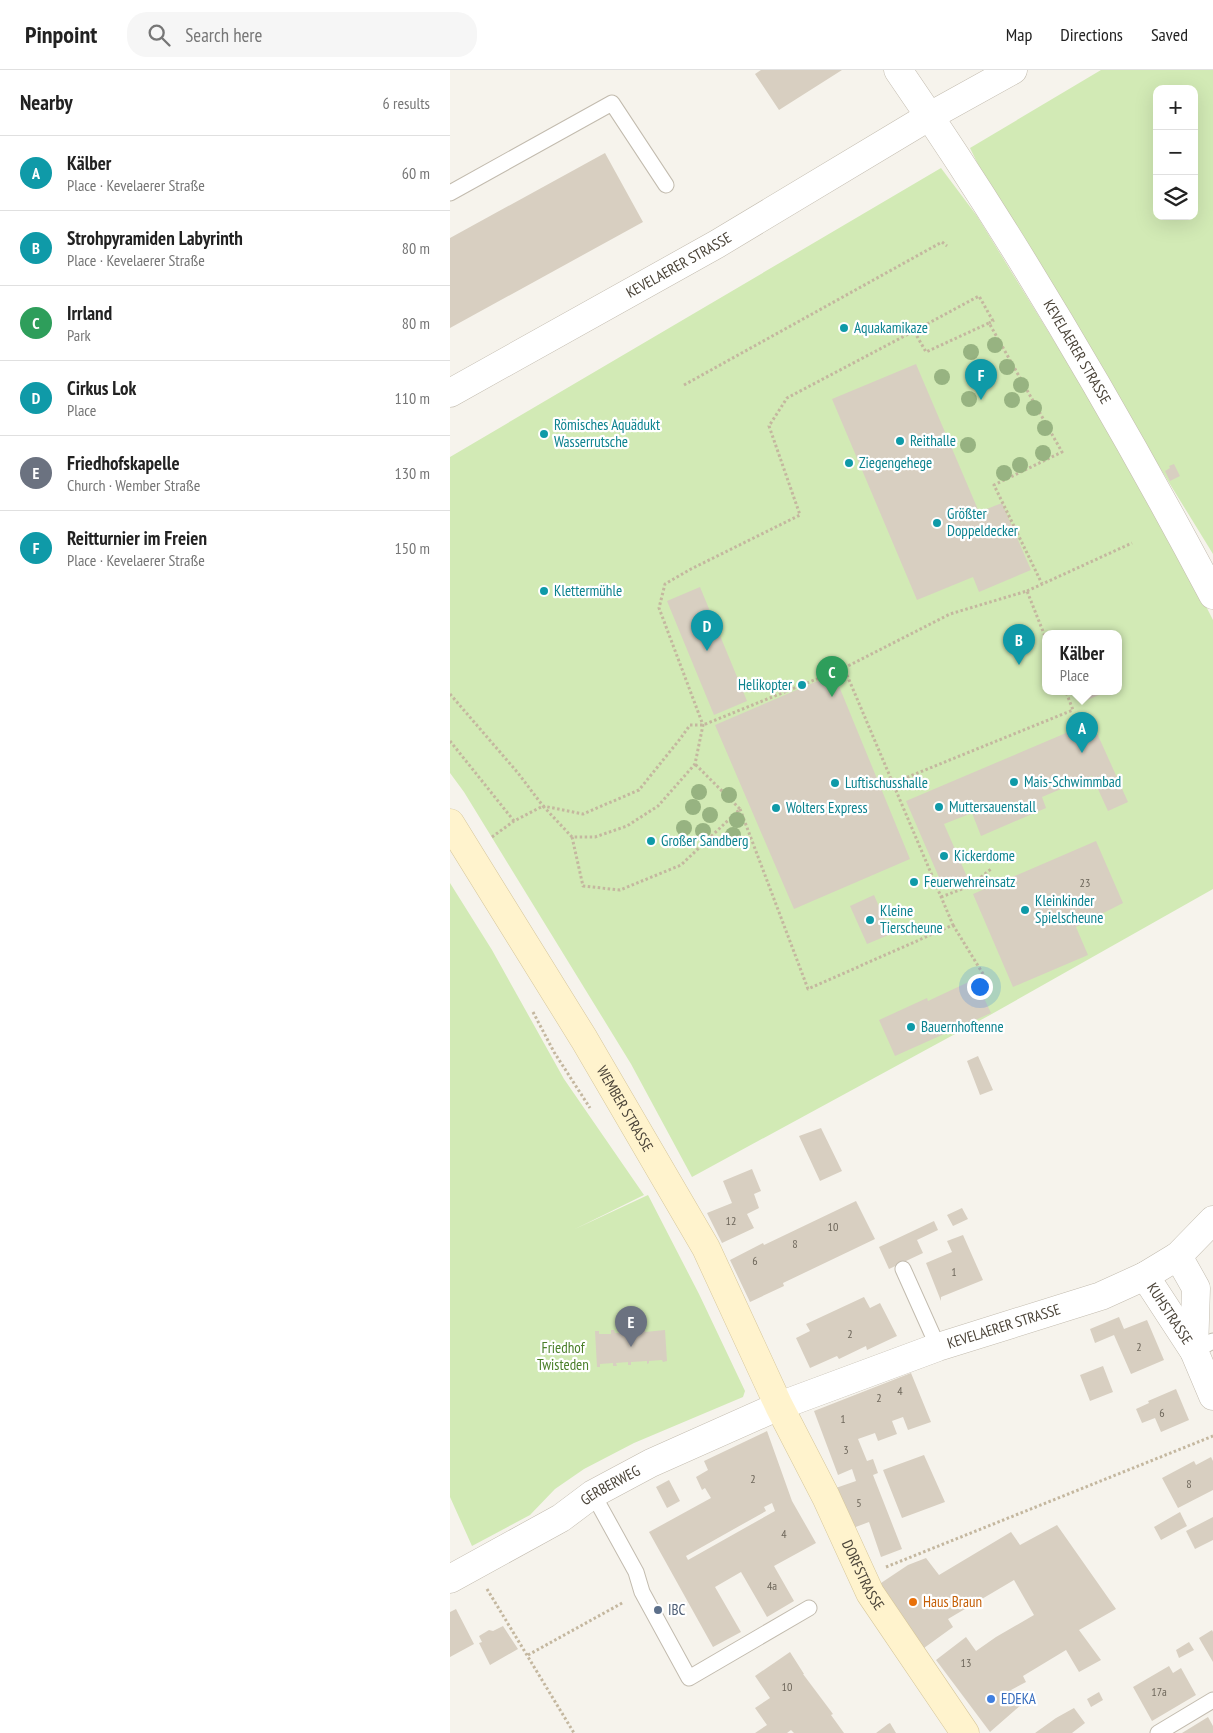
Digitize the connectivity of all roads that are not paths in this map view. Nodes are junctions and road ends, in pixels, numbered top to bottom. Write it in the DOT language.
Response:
graph roads {
  1 [pos="898,70"];
  2 [pos="1013,70"];
  3 [pos="930,116"];
  4 [pos="666,185"];
  5 [pos="450,193"];
  6 [pos="450,393"];
  7 [pos="1213,595"];
  8 [pos="450,823"];
  9 [pos="1213,1220"];
  10 [pos="1178,1256"];
  11 [pos="903,1269"];
  12 [pos="1145,1276"];
  13 [pos="1204,1346"];
  14 [pos="938,1347"];
  15 [pos="1213,1396"];
  16 [pos="779,1406"];
  17 [pos="593,1494"];
  18 [pos="462,1573"];
  19 [pos="809,1608"];
  20 [pos="1213,1700"];
  21 [pos="965,1733"];
  22 [pos="1158,1733"];
  1 -- 3 [label="street"];
  2 -- 3 [label="street, KEVELAERER STRASSE"];
  3 -- 6 [label="street, KEVELAERER STRASSE"];
  3 -- 7 [label="street, KEVELAERER STRASSE"];
  4 -- 5 [label="lane"];
  8 -- 16 [label="main road, WEMBER STRASSE"];
  9 -- 10 [label="street, KEVELAERER STRASSE"];
  10 -- 12 [label="street, KEVELAERER STRASSE"];
  10 -- 13 [label="street, KUHSTRASSE"];
  11 -- 14 [label="lane"];
  12 -- 13 [label="street, KUHSTRASSE"];
  12 -- 14 [label="street, KEVELAERER STRASSE"];
  13 -- 15 [label="street, KUHSTRASSE"];
  14 -- 16 [label="street, KEVELAERER STRASSE"];
  16 -- 17 [label="street, GERBERWEG"];
  16 -- 21 [label="main road, DORFSTRASSE"];
  17 -- 18 [label="street, GERBERWEG"];
  17 -- 19 [label="lane"];
  20 -- 22 [label="lane"];
}
